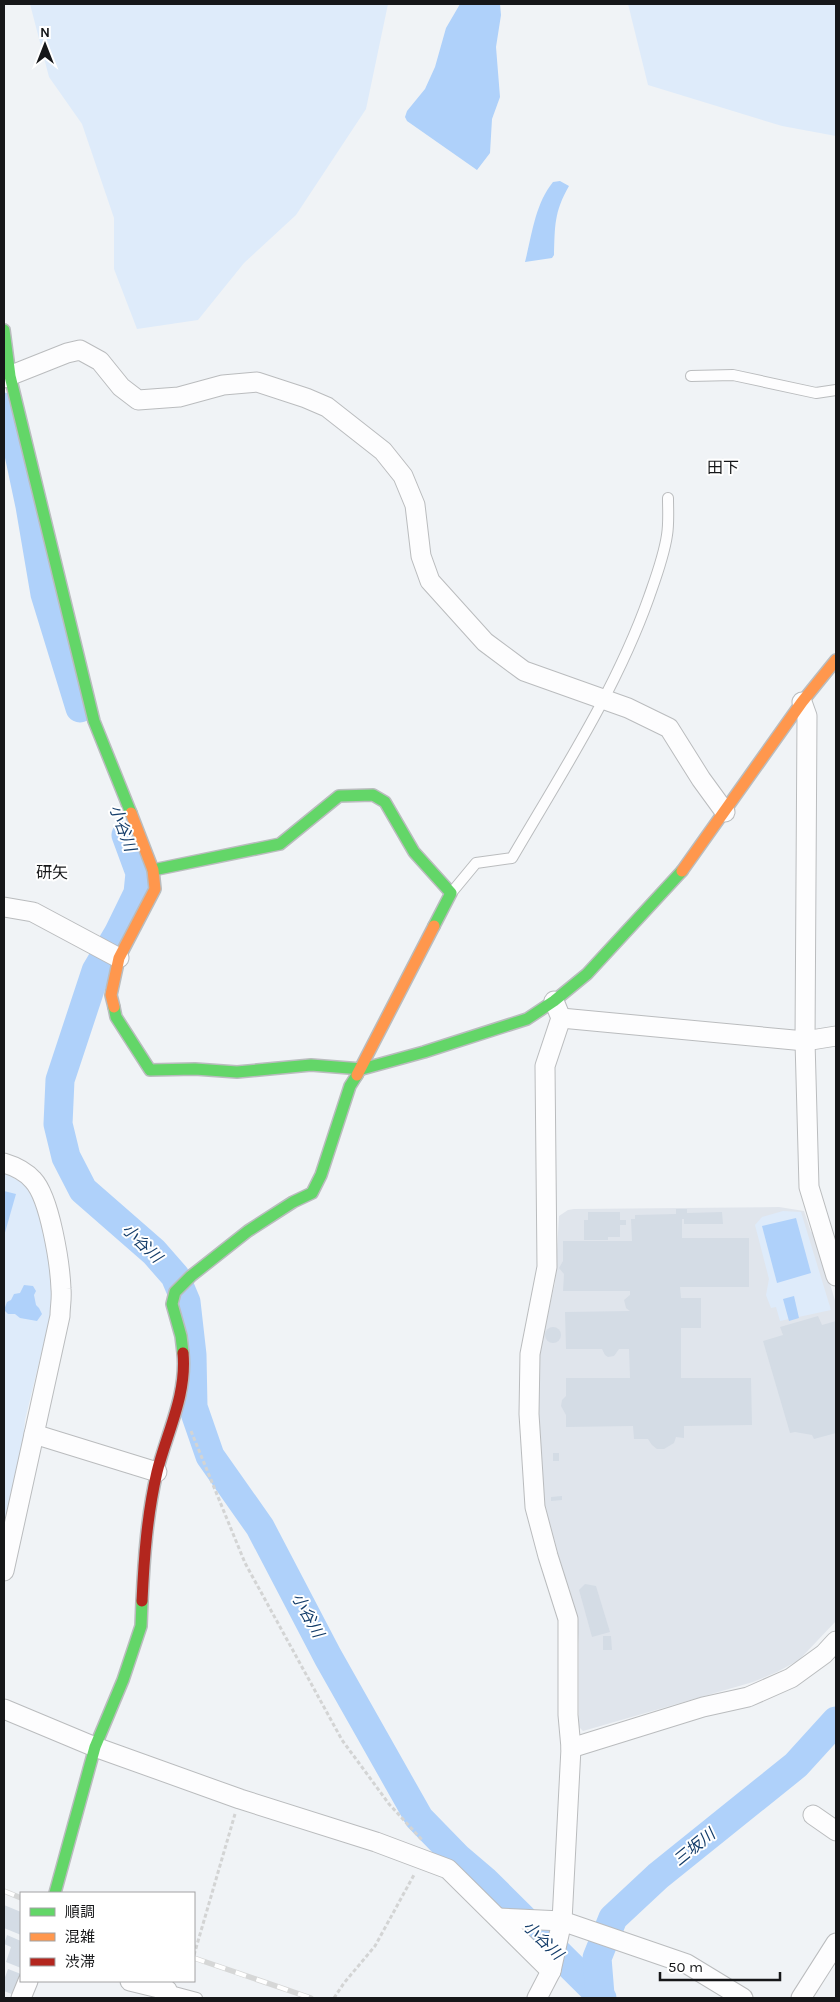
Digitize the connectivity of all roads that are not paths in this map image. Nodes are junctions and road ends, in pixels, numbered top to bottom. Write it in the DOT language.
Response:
graph roads {
  1 [pos="4,330"];
  2 [pos="691,376"];
  3 [pos="7,377"];
  4 [pos="836,390"];
  5 [pos="668,498"];
  6 [pos="836,660"];
  7 [pos="604,698"];
  8 [pos="802,702"];
  9 [pos="724,812"];
  10 [pos="153,870"];
  11 [pos="452,893"];
  12 [pos="4,906"];
  13 [pos="119,958"];
  14 [pos="557,1010"];
  15 [pos="836,1036"];
  16 [pos="805,1041"];
  17 [pos="362,1069"];
  18 [pos="4,1163"];
  19 [pos="836,1276"];
  20 [pos="34,1434"];
  21 [pos="157,1472"];
  22 [pos="4,1571"];
  23 [pos="836,1641"];
  24 [pos="4,1709"];
  25 [pos="95,1747"];
  26 [pos="571,1748"];
  27 [pos="813,1815"];
  28 [pos="836,1831"];
  29 [pos="55,1892"];
  30 [pos="498,1918"];
  31 [pos="562,1921"];
  32 [pos="836,1943"];
  33 [pos="552,1971"];
  34 [pos="28,1982"];
  35 [pos="133,1982"];
  36 [pos="167,1994"];
  37 [pos="21,1998"];
  38 [pos="197,1998"];
  39 [pos="537,1998"];
  40 [pos="743,1998"];
  41 [pos="801,1998"];
  1 -- 3 [label="street"];
  2 -- 4 [label="lane"];
  3 -- 7 [label="street"];
  3 -- 10 [label="street"];
  5 -- 7 [label="lane"];
  6 -- 8 [label="street"];
  7 -- 9 [label="street"];
  7 -- 11 [label="lane"];
  8 -- 9 [label="street"];
  8 -- 16 [label="street"];
  9 -- 14 [label="street"];
  10 -- 11 [label="street"];
  10 -- 13 [label="street"];
  11 -- 17 [label="street"];
  12 -- 13 [label="street"];
  13 -- 17 [label="street"];
  14 -- 16 [label="street"];
  14 -- 17 [label="street"];
  14 -- 26 [label="street"];
  15 -- 16 [label="street"];
  16 -- 19 [label="street"];
  17 -- 21 [label="street"];
  18 -- 20 [label="street"];
  20 -- 21 [label="street"];
  20 -- 22 [label="street"];
  21 -- 25 [label="street"];
  23 -- 26 [label="street"];
  24 -- 25 [label="street"];
  25 -- 29 [label="street"];
  25 -- 30 [label="street"];
  26 -- 31 [label="street"];
  27 -- 28 [label="street"];
  30 -- 31 [label="street"];
  30 -- 33 [label="street"];
  31 -- 33 [label="street"];
  31 -- 40 [label="street"];
  32 -- 41 [label="street"];
  33 -- 39 [label="street"];
  34 -- 37 [label="street"];
  35 -- 36 [label="street"];
  36 -- 38 [label="lane"];
}
